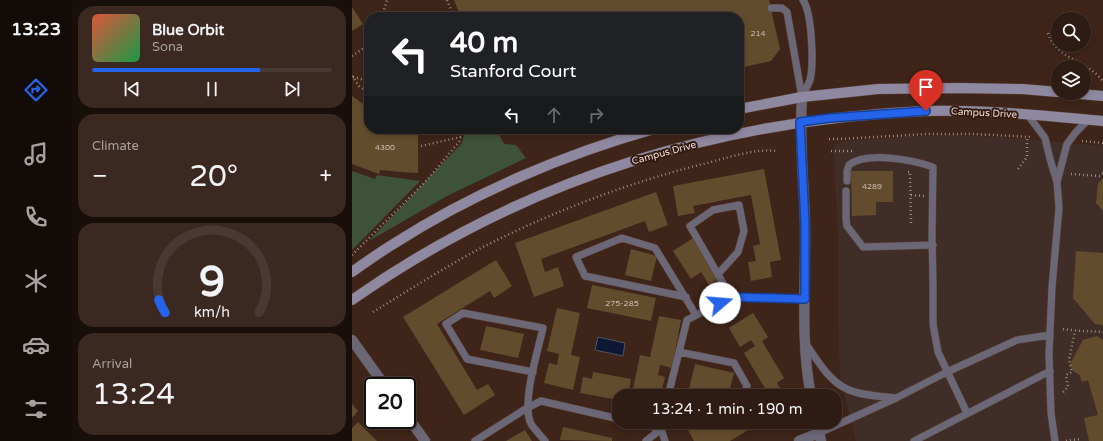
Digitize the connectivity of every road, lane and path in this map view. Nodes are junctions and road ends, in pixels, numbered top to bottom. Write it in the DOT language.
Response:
graph roads {
  1 [pos="387,0"];
  2 [pos="447,0"];
  3 [pos="803,0"];
  4 [pos="771,8"];
  5 [pos="383,12"];
  6 [pos="452,12"];
  7 [pos="1048,33"];
  8 [pos="364,48"];
  9 [pos="352,56"];
  10 [pos="352,76"];
  11 [pos="364,80"];
  12 [pos="1103,82"];
  13 [pos="364,90"];
  14 [pos="1051,91"];
  15 [pos="1091,95"];
  16 [pos="1103,96"];
  17 [pos="802,97"];
  18 [pos="744,108"];
  19 [pos="1028,115"];
  20 [pos="1088,120"];
  21 [pos="1103,121"];
  22 [pos="800,122"];
  23 [pos="744,133"];
  24 [pos="636,134"];
  25 [pos="740,134"];
  26 [pos="461,136"];
  27 [pos="1027,136"];
  28 [pos="1037,138"];
  29 [pos="829,139"];
  30 [pos="1080,141"];
  31 [pos="1103,143"];
  32 [pos="421,146"];
  33 [pos="776,152"];
  34 [pos="1018,169"];
  35 [pos="905,171"];
  36 [pos="1103,173"];
  37 [pos="1071,174"];
  38 [pos="846,181"];
  39 [pos="1057,182"];
  40 [pos="846,191"];
  41 [pos="912,225"];
  42 [pos="932,245"];
  43 [pos="352,255"];
  44 [pos="352,272"];
  45 [pos="718,274"];
  46 [pos="686,297"];
  47 [pos="731,297"];
  48 [pos="805,299"];
  49 [pos="352,300"];
  50 [pos="373,312"];
  51 [pos="696,315"];
  52 [pos="1063,328"];
  53 [pos="1075,331"];
  54 [pos="1103,332"];
  55 [pos="1050,335"];
  56 [pos="352,340"];
  57 [pos="805,344"];
  58 [pos="679,352"];
  59 [pos="1050,371"];
  60 [pos="532,372"];
  61 [pos="947,372"];
  62 [pos="379,377"];
  63 [pos="670,389"];
  64 [pos="746,389"];
  65 [pos="810,389"];
  66 [pos="1064,392"];
  67 [pos="896,398"];
  68 [pos="527,408"];
  69 [pos="966,413"];
  70 [pos="612,417"];
  71 [pos="416,428"];
  72 [pos="658,429"];
  73 [pos="663,429"];
  74 [pos="820,437"];
  75 [pos="1079,439"];
  76 [pos="425,441"];
  77 [pos="475,441"];
  78 [pos="545,441"];
  79 [pos="646,441"];
  80 [pos="665,441"];
  81 [pos="799,441"];
  82 [pos="914,441"];
  83 [pos="1055,441"];
  84 [pos="1066,441"];
  1 -- 5 [label="path"];
  2 -- 6 [label="path"];
  3 -- 17 [label="lane"];
  4 -- 17 [label="lane"];
  7 -- 12 [label="path"];
  8 -- 9 [label="path"];
  10 -- 11 [label="path"];
  10 -- 13 [label="path"];
  14 -- 17 [label="main road"];
  15 -- 16 [label="main road"];
  17 -- 18 [label="main road"];
  17 -- 22 [label="street"];
  19 -- 20 [label="main road, Campus Drive"];
  19 -- 22 [label="main road, Campus Drive"];
  19 -- 39 [label="lane"];
  20 -- 21 [label="main road, Campus Drive"];
  20 -- 39 [label="lane"];
  22 -- 23 [label="main road, Campus Drive"];
  22 -- 48 [label="street"];
  24 -- 44 [label="main road"];
  25 -- 49 [label="main road, Campus Drive"];
  26 -- 32 [label="path"];
  26 -- 43 [label="path"];
  27 -- 28 [label="path"];
  27 -- 29 [label="path"];
  27 -- 34 [label="path"];
  30 -- 31 [label="path"];
  33 -- 50 [label="path"];
  35 -- 41 [label="path"];
  36 -- 37 [label="path"];
  38 -- 42 [label="lane"];
  39 -- 55 [label="lane"];
  40 -- 42 [label="lane"];
  42 -- 61 [label="lane"];
  45 -- 45 [label="lane"];
  45 -- 47 [label="lane"];
  46 -- 46 [label="lane"];
  46 -- 51 [label="lane"];
  47 -- 48 [label="lane"];
  47 -- 51 [label="lane"];
  48 -- 57 [label="street"];
  51 -- 58 [label="lane"];
  52 -- 53 [label="path"];
  53 -- 54 [label="path"];
  53 -- 66 [label="path"];
  55 -- 59 [label="lane"];
  55 -- 61 [label="lane"];
  56 -- 62 [label="street"];
  57 -- 65 [label="street"];
  57 -- 67 [label="lane"];
  58 -- 63 [label="lane"];
  58 -- 64 [label="lane"];
  59 -- 69 [label="lane"];
  59 -- 83 [label="lane"];
  60 -- 60 [label="lane"];
  60 -- 68 [label="lane"];
  61 -- 67 [label="lane"];
  61 -- 69 [label="lane"];
  67 -- 74 [label="lane"];
  68 -- 70 [label="lane"];
  68 -- 77 [label="lane"];
  68 -- 78 [label="lane"];
  69 -- 82 [label="lane"];
  71 -- 76 [label="street"];
  72 -- 79 [label="lane"];
  73 -- 80 [label="lane"];
  74 -- 81 [label="street"];
  75 -- 84 [label="path"];
}
